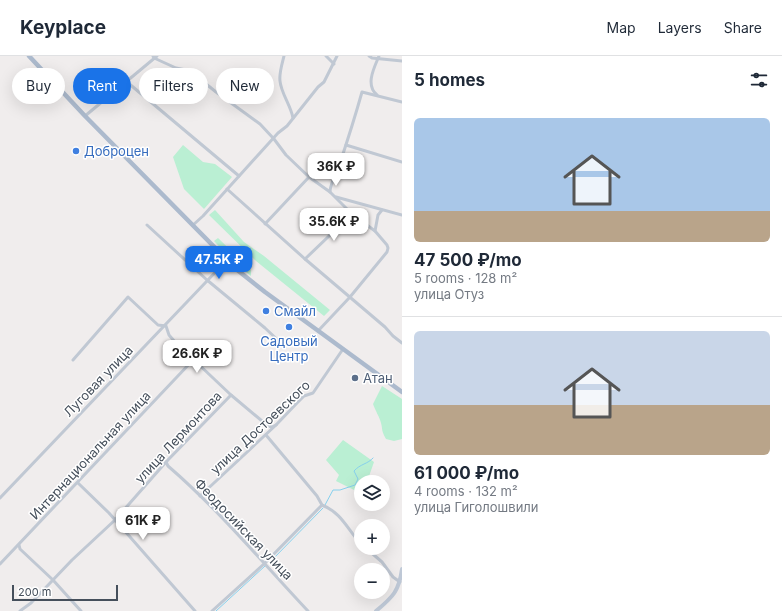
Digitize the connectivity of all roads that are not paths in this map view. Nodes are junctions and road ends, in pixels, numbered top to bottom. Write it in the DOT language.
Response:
graph roads {
  1 [pos="29,56"];
  2 [pos="284,56"];
  3 [pos="326,56"];
  4 [pos="337,56"];
  5 [pos="369,56"];
  6 [pos="155,57"];
  7 [pos="378,57"];
  8 [pos="402,61"];
  9 [pos="334,64"];
  10 [pos="131,78"];
  11 [pos="131,85"];
  12 [pos="379,96"];
  13 [pos="402,102"];
  14 [pos="100,104"];
  15 [pos="85,116"];
  16 [pos="293,118"];
  17 [pos="274,139"];
  18 [pos="346,145"];
  19 [pos="402,162"];
  20 [pos="239,176"];
  21 [pos="309,177"];
  22 [pos="227,189"];
  23 [pos="330,192"];
  24 [pos="382,210"];
  25 [pos="352,214"];
  26 [pos="402,215"];
  27 [pos="265,224"];
  28 [pos="147,225"];
  29 [pos="193,225"];
  30 [pos="375,231"];
  31 [pos="304,259"];
  32 [pos="227,260"];
  33 [pos="207,280"];
  34 [pos="350,297"];
  35 [pos="166,326"];
  36 [pos="318,331"];
  37 [pos="402,343"];
  38 [pos="282,344"];
  39 [pos="343,349"];
  40 [pos="73,360"];
  41 [pos="193,360"];
  42 [pos="402,392"];
  43 [pos="231,395"];
  44 [pos="276,425"];
  45 [pos="266,435"];
  46 [pos="166,462"];
  47 [pos="78,483"];
  48 [pos="200,496"];
  49 [pos="0,498"];
  50 [pos="322,505"];
  51 [pos="115,520"];
  52 [pos="354,535"];
  53 [pos="19,545"];
  54 [pos="374,555"];
  55 [pos="265,563"];
  56 [pos="0,564"];
  57 [pos="402,569"];
  58 [pos="53,580"];
  59 [pos="400,586"];
  60 [pos="20,611"];
  61 [pos="81,611"];
  62 [pos="195,611"];
  63 [pos="212,611"];
  64 [pos="308,611"];
  65 [pos="376,611"];
  1 -- 15 [label="main road"];
  2 -- 16 [label="street"];
  3 -- 9 [label="street"];
  4 -- 9 [label="street"];
  5 -- 7 [label="street"];
  6 -- 10 [label="street"];
  6 -- 17 [label="street"];
  7 -- 8 [label="street"];
  7 -- 12 [label="street"];
  9 -- 16 [label="street"];
  11 -- 20 [label="street"];
  12 -- 13 [label="street"];
  12 -- 18 [label="street"];
  14 -- 15 [label="street"];
  15 -- 29 [label="main road"];
  16 -- 17 [label="street"];
  17 -- 20 [label="street"];
  17 -- 21 [label="street"];
  18 -- 19 [label="street"];
  18 -- 23 [label="street"];
  20 -- 22 [label="street"];
  21 -- 23 [label="street"];
  21 -- 27 [label="street"];
  22 -- 27 [label="street"];
  22 -- 29 [label="street"];
  23 -- 24 [label="street"];
  23 -- 25 [label="street"];
  24 -- 26 [label="street"];
  24 -- 30 [label="street"];
  25 -- 30 [label="street"];
  25 -- 31 [label="street"];
  27 -- 31 [label="street"];
  28 -- 33 [label="street"];
  29 -- 32 [label="main road"];
  30 -- 34 [label="street"];
  31 -- 34 [label="street"];
  32 -- 33 [label="street, Луговая улица"];
  32 -- 36 [label="main road"];
  33 -- 35 [label="street, Луговая улица"];
  33 -- 38 [label="street"];
  34 -- 36 [label="street"];
  34 -- 37 [label="street"];
  35 -- 40 [label="street"];
  35 -- 41 [label="street"];
  35 -- 49 [label="street, Луговая улица"];
  36 -- 39 [label="main road"];
  39 -- 42 [label="main road"];
  39 -- 44 [label="street, улица Достоевского"];
  41 -- 43 [label="street"];
  41 -- 47 [label="street, Интернациональная улица"];
  43 -- 44 [label="street"];
  43 -- 46 [label="street, улица Лермонтова"];
  44 -- 45 [label="street, улица Достоевского"];
  45 -- 48 [label="street, улица Достоевского"];
  45 -- 50 [label="street"];
  46 -- 48 [label="street, Феодосийская улица"];
  46 -- 51 [label="street, улица Лермонтова"];
  47 -- 51 [label="street"];
  47 -- 53 [label="street, Интернациональная улица"];
  48 -- 55 [label="street, Феодосийская улица"];
  50 -- 52 [label="street"];
  50 -- 55 [label="street"];
  51 -- 58 [label="street, улица Лермонтова"];
  51 -- 62 [label="street"];
  53 -- 56 [label="street, Интернациональная улица"];
  53 -- 58 [label="street"];
  54 -- 59 [label="street"];
  55 -- 63 [label="street"];
  55 -- 64 [label="street, Феодосийская улица"];
  57 -- 59 [label="street"];
  58 -- 60 [label="street, улица Лермонтова"];
  58 -- 61 [label="street"];
  59 -- 65 [label="street"];
}
